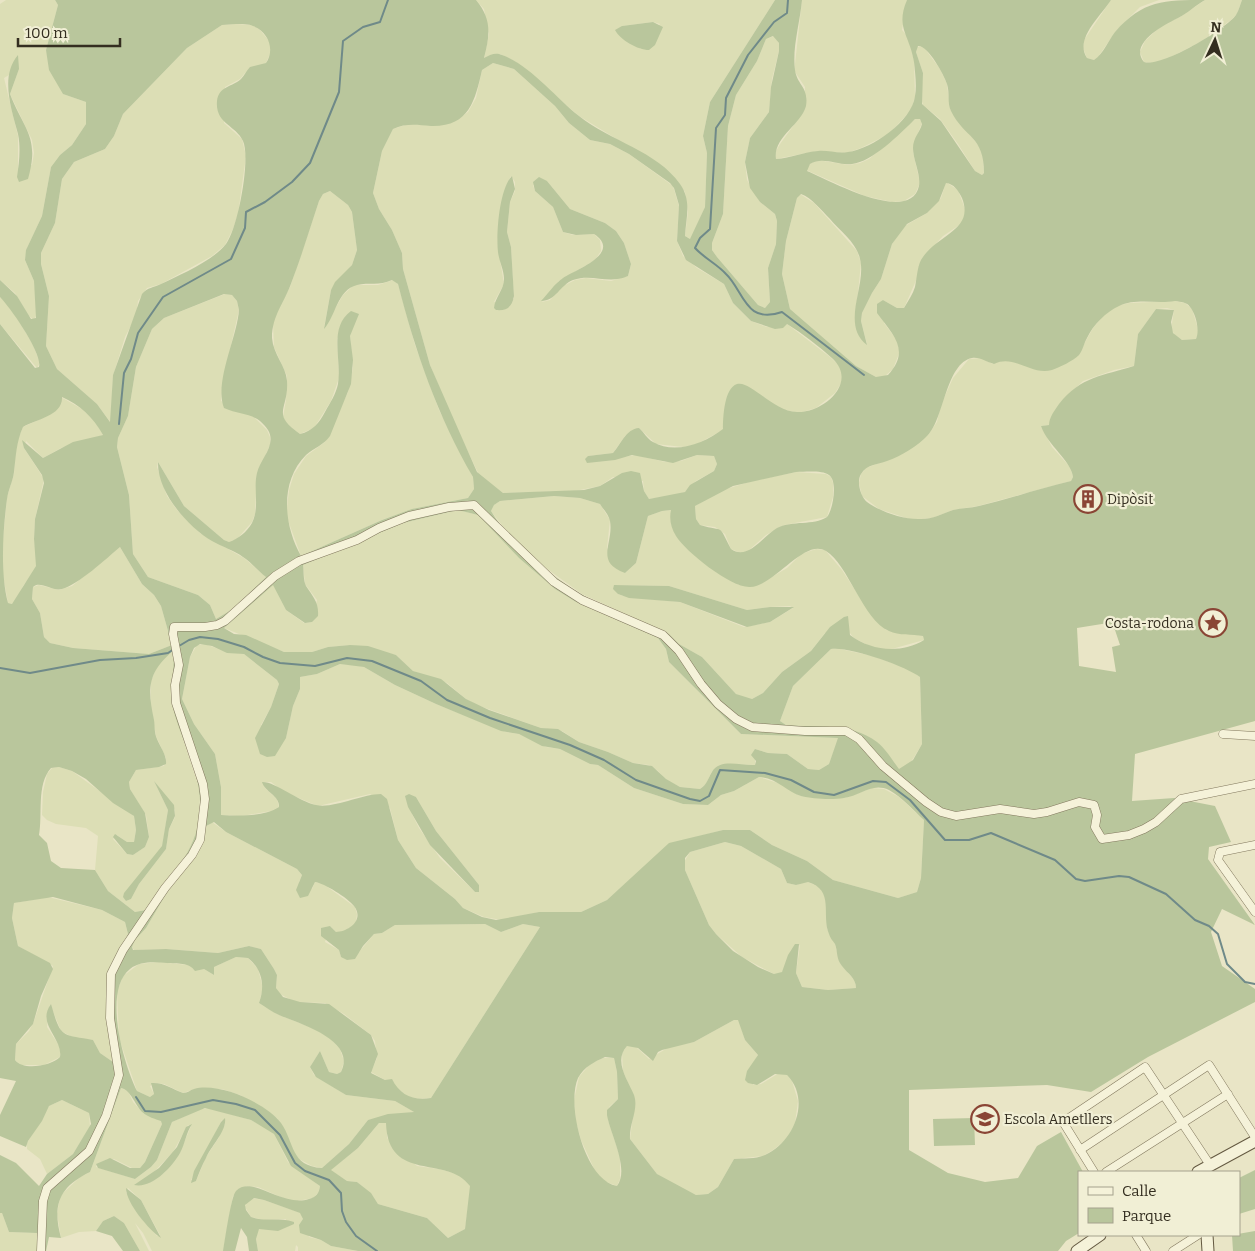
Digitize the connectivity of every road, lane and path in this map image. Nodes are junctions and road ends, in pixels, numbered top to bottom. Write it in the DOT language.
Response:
graph roads {
  1 [pos="1223,734"];
  2 [pos="1255,736"];
  3 [pos="1255,784"];
  4 [pos="1255,845"];
  5 [pos="1255,912"];
  6 [pos="1228,1094"];
  7 [pos="1164,1095"];
  8 [pos="1182,1123"];
  9 [pos="1255,1139"];
  10 [pos="1080,1150"];
  11 [pos="1210,1165"];
  12 [pos="1093,1171"];
  13 [pos="1108,1171"];
  14 [pos="1201,1171"];
  15 [pos="1099,1236"];
  16 [pos="1137,1236"];
  17 [pos="1196,1236"];
  18 [pos="1208,1236"];
  19 [pos="40,1251"];
  20 [pos="1077,1251"];
  21 [pos="1146,1251"];
  22 [pos="1174,1251"];
  23 [pos="1208,1251"];
  1 -- 2 [label="street"];
  3 -- 19 [label="street"];
  4 -- 5 [label="street"];
  6 -- 7 [label="street"];
  6 -- 8 [label="street"];
  6 -- 9 [label="street"];
  7 -- 8 [label="street"];
  7 -- 10 [label="street"];
  7 -- 10 [label="street"];
  8 -- 11 [label="street"];
  8 -- 13 [label="street"];
  9 -- 11 [label="street"];
  10 -- 12 [label="street"];
  11 -- 14 [label="street"];
  15 -- 20 [label="street"];
  16 -- 21 [label="street"];
  17 -- 22 [label="street"];
  18 -- 23 [label="street"];
}
